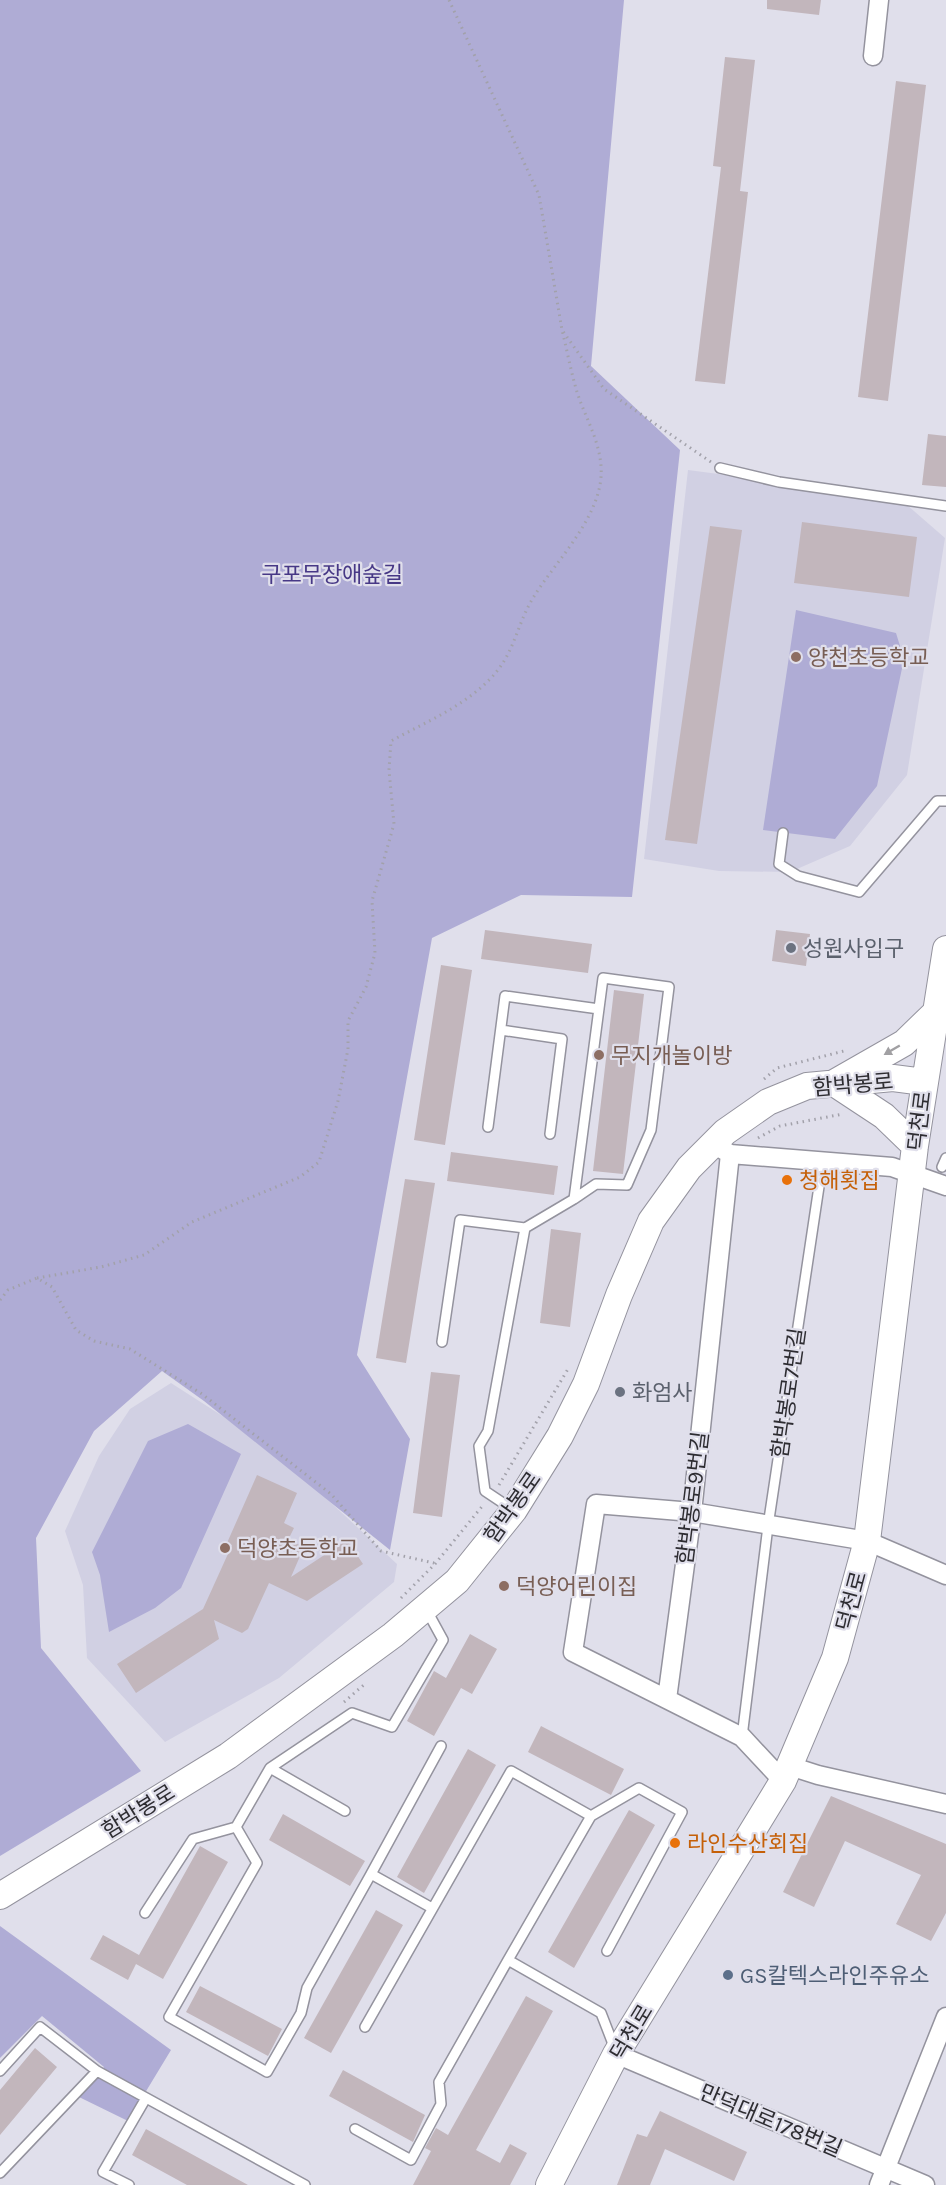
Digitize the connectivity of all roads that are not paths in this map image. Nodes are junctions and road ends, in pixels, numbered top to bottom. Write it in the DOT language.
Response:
graph roads {
  1 [pos="879,0"];
  2 [pos="873,56"];
  3 [pos="720,468"];
  4 [pos="946,506"];
  5 [pos="946,801"];
  6 [pos="783,832"];
  7 [pos="946,949"];
  8 [pos="599,1009"];
  9 [pos="936,1012"];
  10 [pos="501,1029"];
  11 [pos="924,1082"];
  12 [pos="834,1083"];
  13 [pos="488,1127"];
  14 [pos="550,1134"];
  15 [pos="915,1146"];
  16 [pos="722,1149"];
  17 [pos="823,1160"];
  18 [pos="913,1173"];
  19 [pos="946,1186"];
  20 [pos="573,1198"];
  21 [pos="525,1228"];
  22 [pos="442,1342"];
  23 [pos="514,1510"];
  24 [pos="692,1512"];
  25 [pos="768,1526"];
  26 [pos="867,1541"];
  27 [pos="946,1575"];
  28 [pos="425,1608"];
  29 [pos="667,1699"];
  30 [pos="742,1737"];
  31 [pos="441,1746"];
  32 [pos="270,1768"];
  33 [pos="787,1774"];
  34 [pos="946,1804"];
  35 [pos="345,1811"];
  36 [pos="591,1816"];
  37 [pos="236,1827"];
  38 [pos="371,1874"];
  39 [pos="0,1896"];
  40 [pos="432,1908"];
  41 [pos="145,1913"];
  42 [pos="608,1951"];
  43 [pos="507,1960"];
  44 [pos="946,2017"];
  45 [pos="365,2027"];
  46 [pos="616,2054"];
  47 [pos="0,2071"];
  48 [pos="97,2071"];
  49 [pos="146,2098"];
  50 [pos="355,2129"];
  51 [pos="0,2173"];
  52 [pos="881,2176"];
  53 [pos="129,2185"];
  54 [pos="305,2185"];
  55 [pos="549,2185"];
  56 [pos="925,2185"];
  1 -- 2 [label="street"];
  3 -- 4 [label="lane"];
  5 -- 6 [label="lane"];
  7 -- 9 [label="main road, 덕천로"];
  8 -- 10 [label="lane"];
  8 -- 20 [label="lane"];
  8 -- 20 [label="lane"];
  9 -- 11 [label="main road, 덕천로"];
  9 -- 12 [label="main road, one-way"];
  10 -- 13 [label="lane"];
  10 -- 14 [label="lane"];
  11 -- 12 [label="main road, 함박봉로"];
  11 -- 15 [label="main road, 덕천로"];
  12 -- 15 [label="main road"];
  12 -- 16 [label="main road, 함박봉로"];
  15 -- 18 [label="main road, 덕천로"];
  16 -- 17 [label="street"];
  16 -- 23 [label="main road, 함박봉로"];
  16 -- 24 [label="street, 함박봉로9번길"];
  17 -- 18 [label="street"];
  17 -- 25 [label="lane, 함박봉로7번길"];
  18 -- 19 [label="street"];
  18 -- 26 [label="main road, 덕천로"];
  20 -- 21 [label="lane"];
  21 -- 22 [label="lane"];
  21 -- 23 [label="lane"];
  23 -- 28 [label="main road, 함박봉로"];
  24 -- 25 [label="street"];
  24 -- 29 [label="street, 함박봉로9번길"];
  24 -- 29 [label="street"];
  25 -- 26 [label="street"];
  25 -- 30 [label="lane, 함박봉로7번길"];
  26 -- 27 [label="street"];
  26 -- 33 [label="main road, 덕천로"];
  28 -- 32 [label="lane"];
  28 -- 39 [label="main road, 함박봉로"];
  29 -- 30 [label="street"];
  30 -- 33 [label="street"];
  31 -- 38 [label="lane"];
  32 -- 35 [label="lane"];
  32 -- 37 [label="lane"];
  33 -- 34 [label="street"];
  33 -- 46 [label="main road, 덕천로"];
  36 -- 40 [label="lane"];
  36 -- 42 [label="lane"];
  36 -- 43 [label="lane"];
  37 -- 38 [label="lane"];
  37 -- 41 [label="lane"];
  38 -- 40 [label="lane"];
  40 -- 45 [label="lane"];
  43 -- 46 [label="lane"];
  43 -- 50 [label="lane"];
  44 -- 52 [label="street"];
  46 -- 52 [label="street, 만덕대로178번길"];
  46 -- 55 [label="main road, 덕천로"];
  47 -- 48 [label="lane"];
  48 -- 49 [label="lane"];
  48 -- 51 [label="lane"];
  49 -- 53 [label="lane"];
  49 -- 54 [label="lane"];
  52 -- 56 [label="street, 만덕대로178번길"];
}
